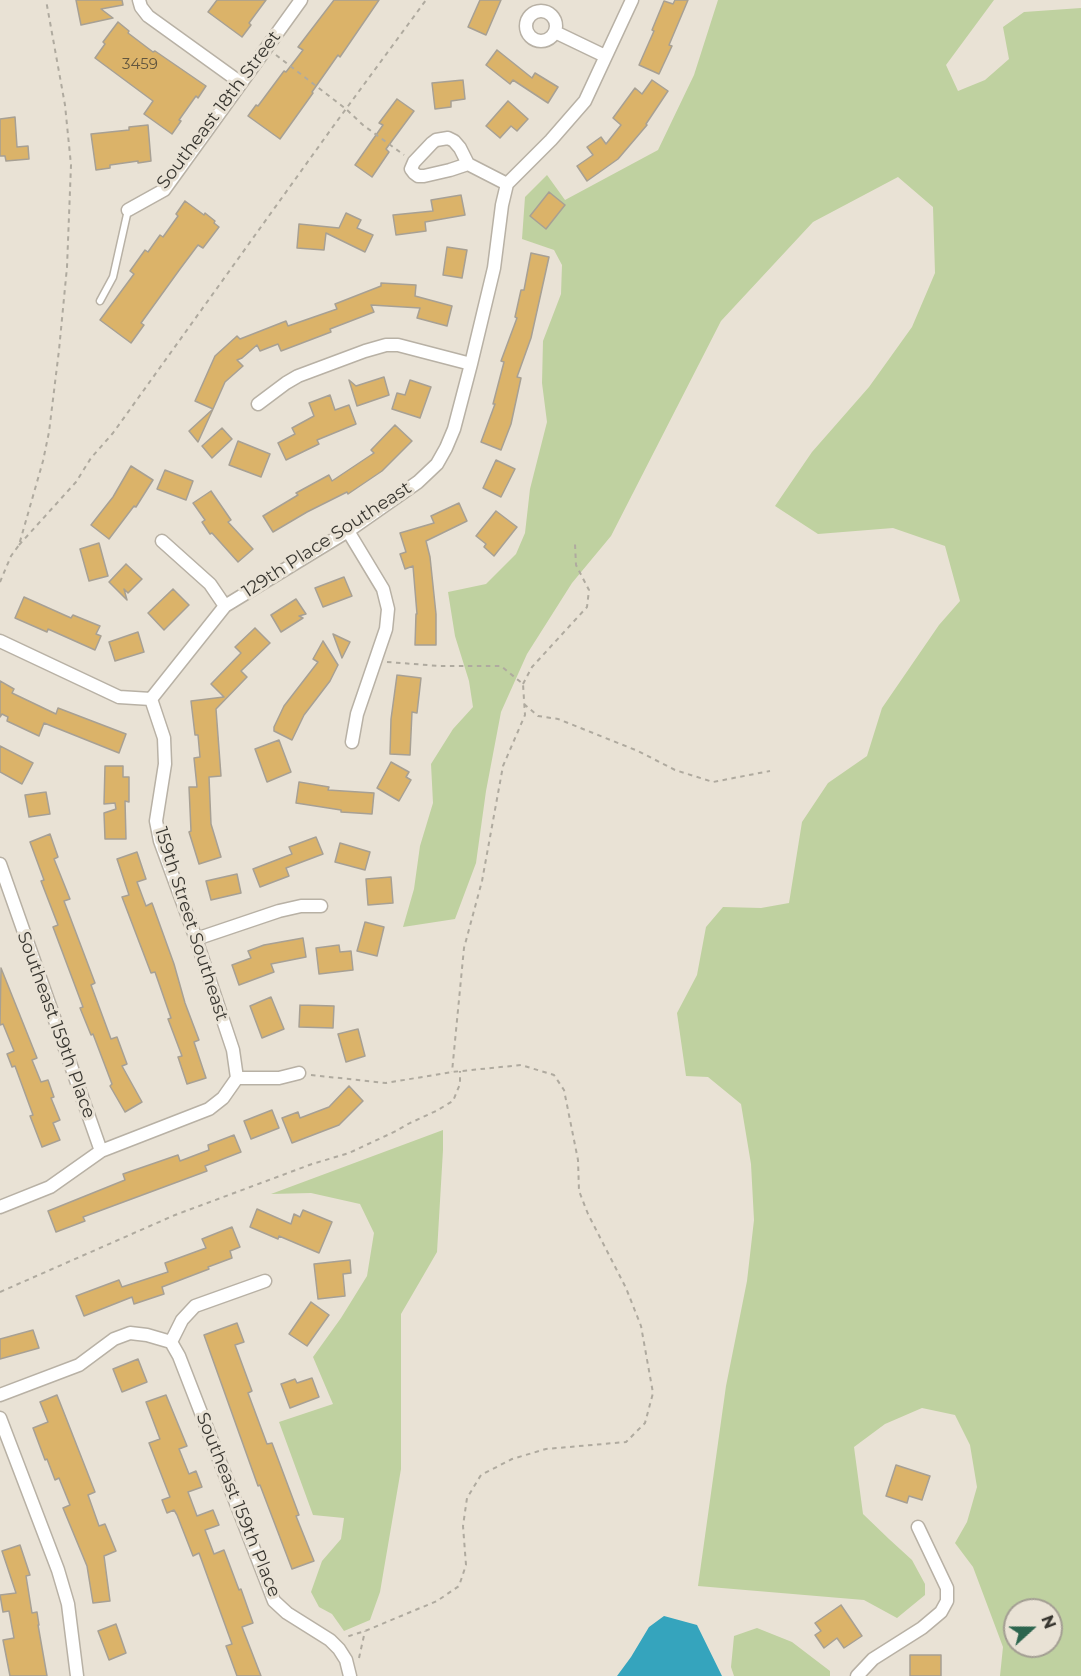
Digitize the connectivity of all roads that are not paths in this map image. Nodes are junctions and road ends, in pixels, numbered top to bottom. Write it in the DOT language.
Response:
graph roads {
  1 [pos="139,0"];
  2 [pos="300,0"];
  3 [pos="632,0"];
  4 [pos="555,32"];
  5 [pos="605,56"];
  6 [pos="241,83"];
  7 [pos="468,164"];
  8 [pos="507,184"];
  9 [pos="128,210"];
  10 [pos="100,301"];
  11 [pos="471,364"];
  12 [pos="258,404"];
  13 [pos="348,531"];
  14 [pos="162,541"];
  15 [pos="225,606"];
  16 [pos="0,640"];
  17 [pos="151,699"];
  18 [pos="352,742"];
  19 [pos="0,864"];
  20 [pos="321,906"];
  21 [pos="196,939"];
  22 [pos="299,1073"];
  23 [pos="237,1078"];
  24 [pos="101,1151"];
  25 [pos="0,1207"];
  26 [pos="265,1281"];
  27 [pos="171,1342"];
  28 [pos="0,1395"];
  29 [pos="0,1418"];
  30 [pos="918,1527"];
  31 [pos="76,1676"];
  32 [pos="350,1676"];
  33 [pos="857,1676"];
  1 -- 6 [label="street"];
  2 -- 6 [label="street, Southeast 18th Street"];
  3 -- 5 [label="street"];
  4 -- 5 [label="street"];
  5 -- 8 [label="street"];
  6 -- 9 [label="street, Southeast 18th Street"];
  7 -- 7 [label="street"];
  7 -- 8 [label="street"];
  8 -- 11 [label="street, 129th Place Southeast"];
  9 -- 10 [label="lane"];
  11 -- 12 [label="street"];
  11 -- 13 [label="street, 129th Place Southeast"];
  13 -- 15 [label="street, 129th Place Southeast"];
  13 -- 18 [label="street"];
  14 -- 15 [label="street"];
  15 -- 17 [label="street, 129th Place Southeast"];
  16 -- 17 [label="street"];
  17 -- 21 [label="street, 159th Street Southeast"];
  19 -- 24 [label="street, Southeast 159th Place"];
  20 -- 21 [label="street"];
  21 -- 23 [label="street, 159th Street Southeast"];
  22 -- 23 [label="street"];
  23 -- 24 [label="street"];
  24 -- 25 [label="street"];
  26 -- 27 [label="street"];
  27 -- 28 [label="street"];
  27 -- 32 [label="street, Southeast 159th Place"];
  29 -- 31 [label="street"];
  30 -- 33 [label="street"];
}
